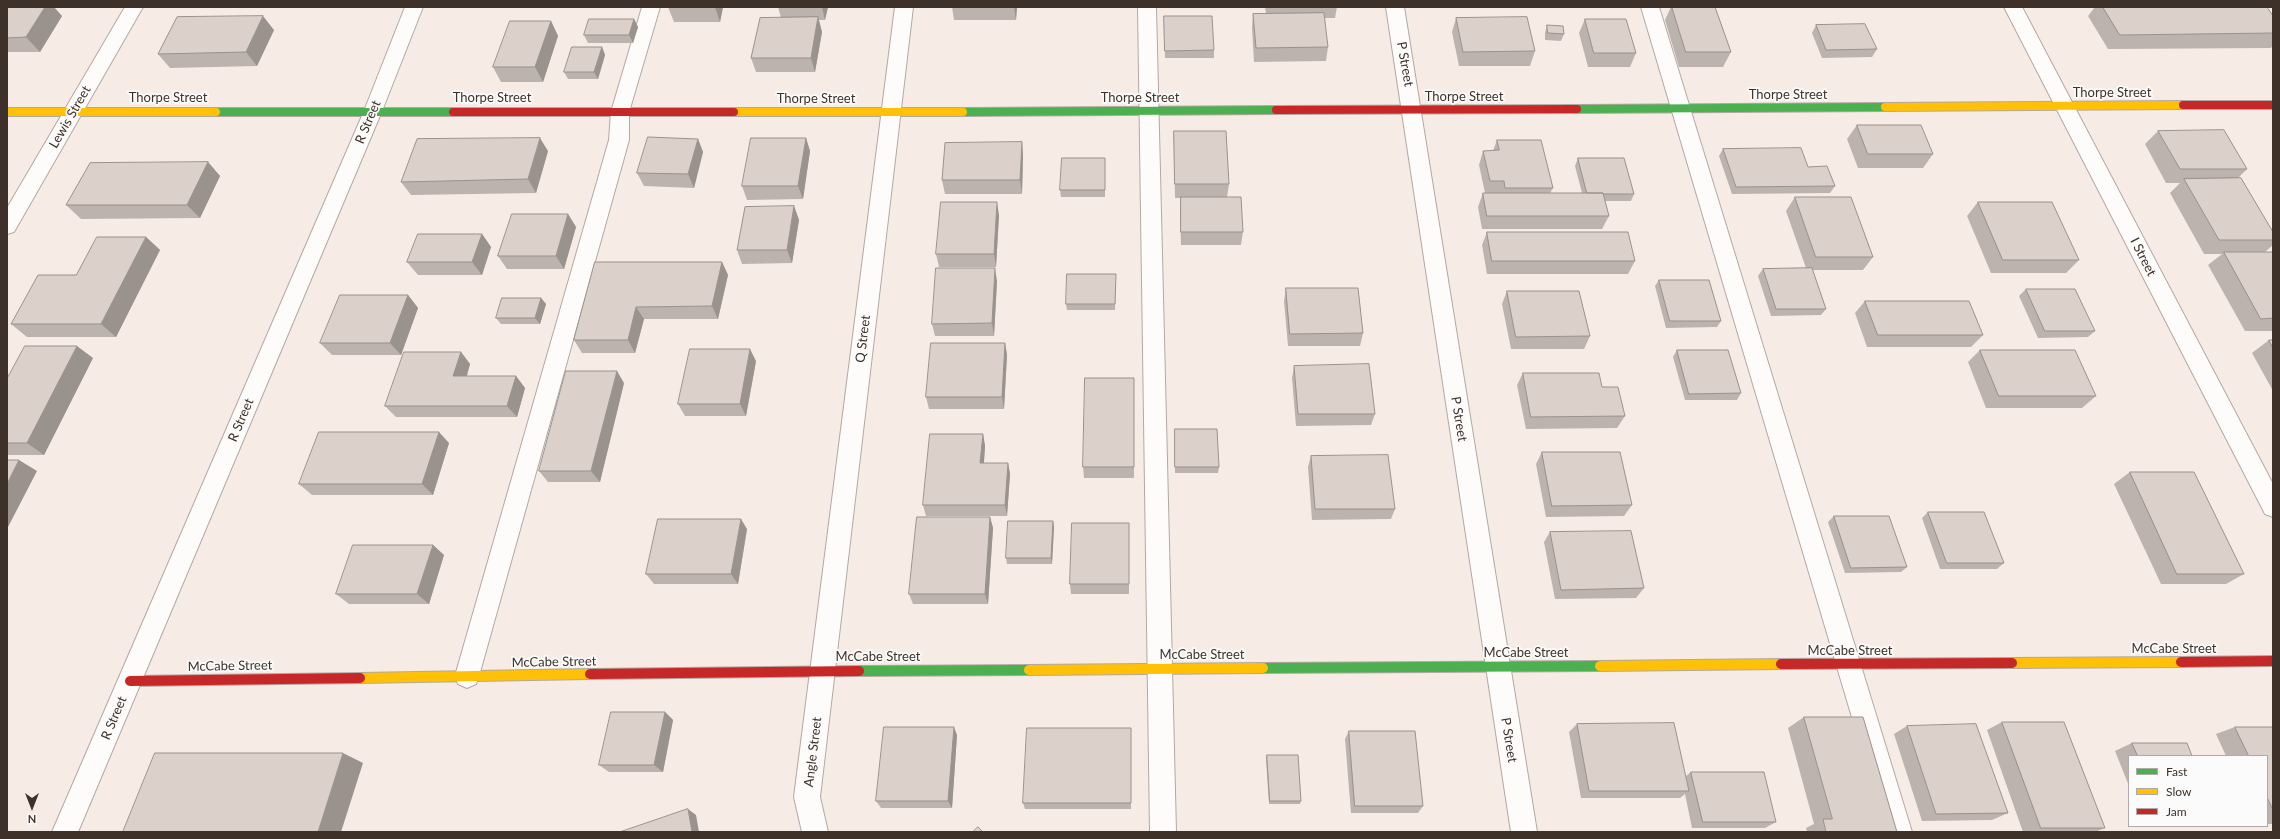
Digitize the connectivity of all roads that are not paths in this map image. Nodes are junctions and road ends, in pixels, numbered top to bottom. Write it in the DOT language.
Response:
graph roads {
  1 [pos="134,7"];
  2 [pos="414,7"];
  3 [pos="652,7"];
  4 [pos="904,7"];
  5 [pos="1147,7"];
  6 [pos="1395,7"];
  7 [pos="1650,7"];
  8 [pos="2013,7"];
  9 [pos="2273,105"];
  10 [pos="2065,107"];
  11 [pos="1681,109"];
  12 [pos="1412,110"];
  13 [pos="373,111"];
  14 [pos="1149,111"];
  15 [pos="7,112"];
  16 [pos="73,112"];
  17 [pos="620,112"];
  18 [pos="891,112"];
  19 [pos="7,226"];
  20 [pos="2273,507"];
  21 [pos="2273,661"];
  22 [pos="1848,664"];
  23 [pos="1497,666"];
  24 [pos="1160,668"];
  25 [pos="823,671"];
  26 [pos="467,676"];
  27 [pos="130,681"];
  28 [pos="65,832"];
  29 [pos="815,832"];
  30 [pos="1163,832"];
  31 [pos="1524,832"];
  32 [pos="1899,832"];
  1 -- 16 [label="street, Lewis Street"];
  2 -- 13 [label="street, R Street"];
  3 -- 17 [label="street"];
  4 -- 18 [label="street, Q Street"];
  5 -- 14 [label="street"];
  6 -- 12 [label="street, P Street"];
  7 -- 11 [label="street"];
  8 -- 10 [label="street, I Street"];
  9 -- 10 [label="street, Thorpe Street"];
  10 -- 11 [label="street, Thorpe Street"];
  10 -- 20 [label="street, I Street"];
  11 -- 12 [label="street, Thorpe Street"];
  11 -- 22 [label="street"];
  12 -- 14 [label="street, Thorpe Street"];
  12 -- 23 [label="street, P Street"];
  13 -- 16 [label="street, Thorpe Street"];
  13 -- 17 [label="street, Thorpe Street"];
  13 -- 27 [label="street, R Street"];
  14 -- 18 [label="street, Thorpe Street"];
  14 -- 24 [label="street"];
  15 -- 16 [label="street, Thorpe Street"];
  16 -- 19 [label="street, Lewis Street"];
  17 -- 18 [label="street, Thorpe Street"];
  17 -- 26 [label="street"];
  18 -- 25 [label="street, Q Street"];
  21 -- 22 [label="street, McCabe Street"];
  22 -- 23 [label="street, McCabe Street"];
  22 -- 32 [label="street"];
  23 -- 24 [label="street, McCabe Street"];
  23 -- 31 [label="street, P Street"];
  24 -- 25 [label="street, McCabe Street"];
  24 -- 30 [label="street"];
  25 -- 26 [label="street, McCabe Street"];
  25 -- 29 [label="street, Angle Street"];
  26 -- 27 [label="street, McCabe Street"];
  27 -- 28 [label="street, R Street"];
}
